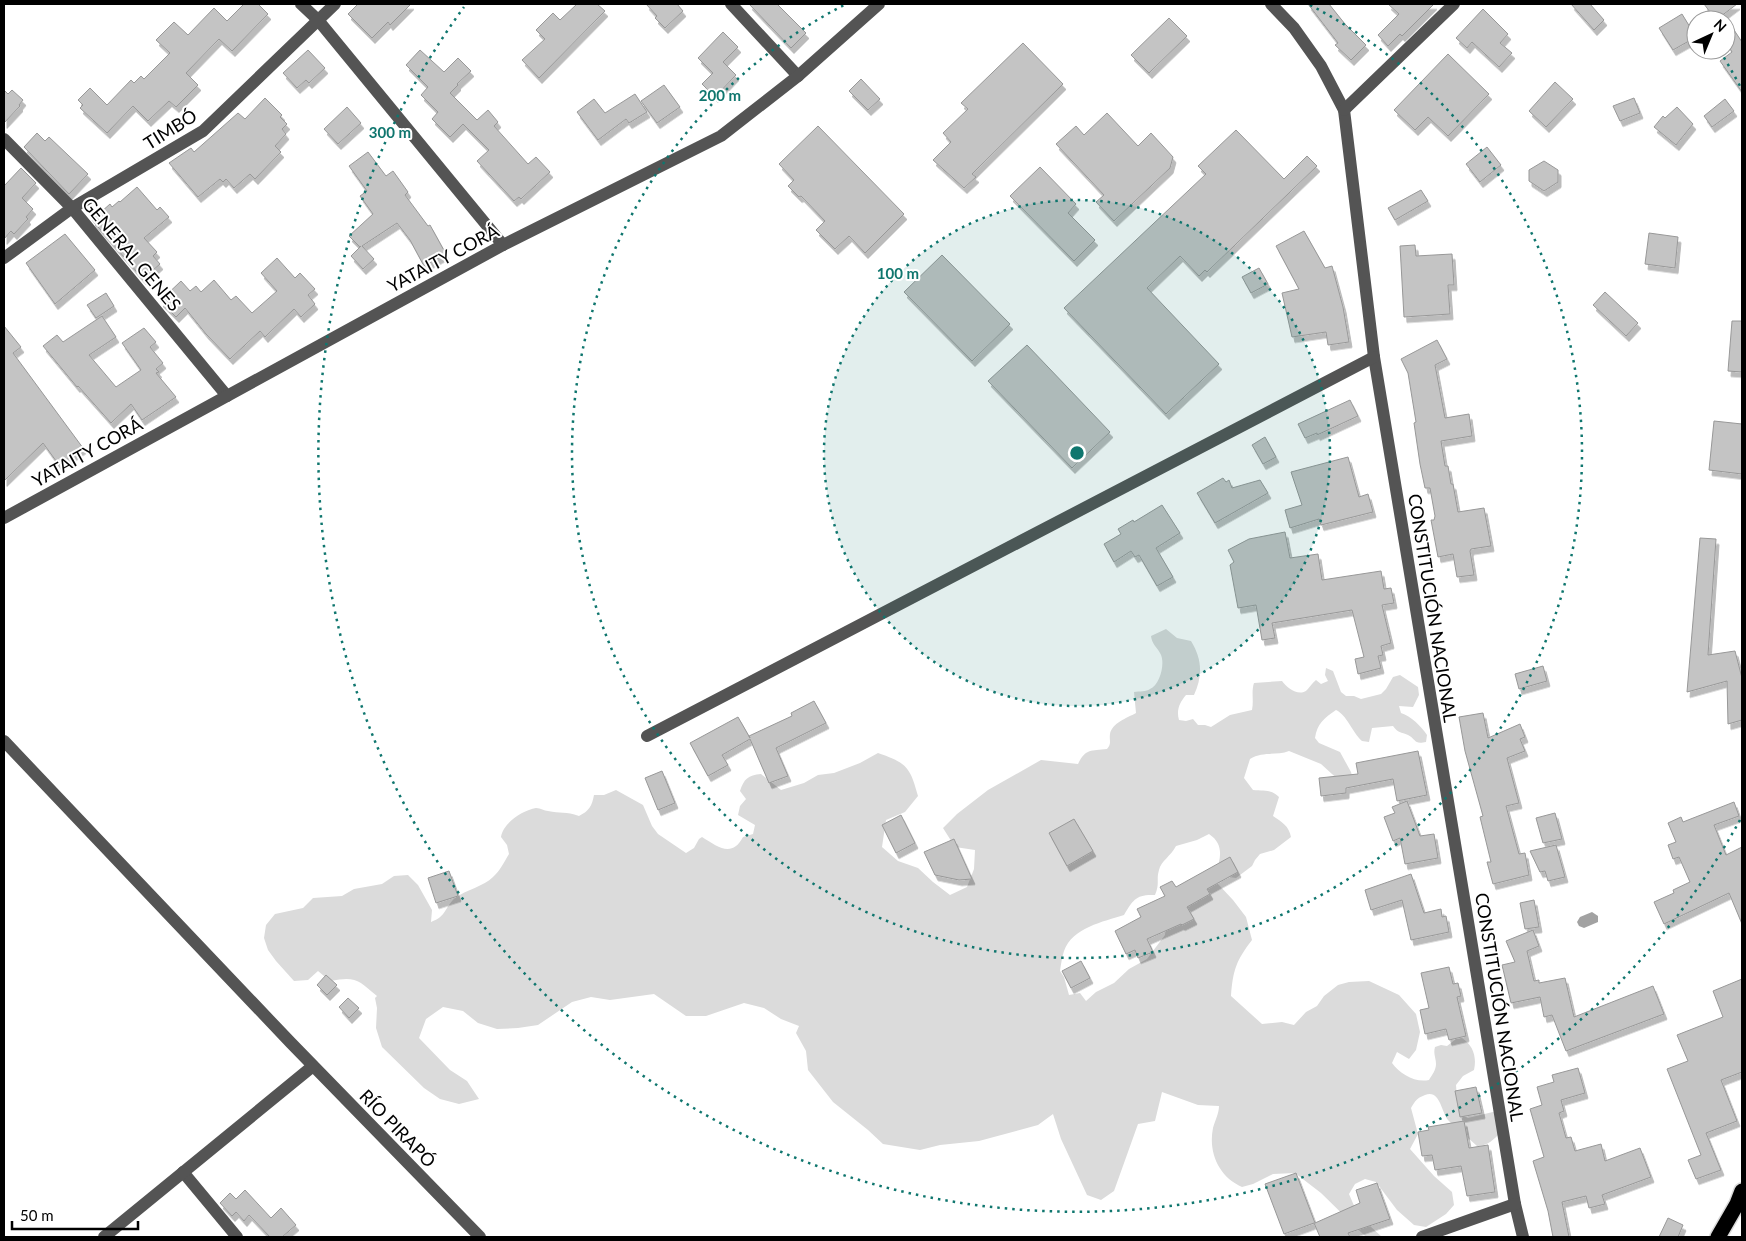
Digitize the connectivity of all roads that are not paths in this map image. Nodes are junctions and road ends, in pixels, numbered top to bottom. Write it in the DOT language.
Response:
graph roads {
  1 [pos="301,4"];
  2 [pos="335,4"];
  3 [pos="731,4"];
  4 [pos="879,4"];
  5 [pos="1271,4"];
  6 [pos="1454,4"];
  7 [pos="318,20"];
  8 [pos="798,76"];
  9 [pos="1344,110"];
  10 [pos="4,139"];
  11 [pos="72,208"];
  12 [pos="503,245"];
  13 [pos="4,258"];
  14 [pos="1374,357"];
  15 [pos="226,396"];
  16 [pos="4,518"];
  17 [pos="647,736"];
  18 [pos="4,741"];
  19 [pos="313,1066"];
  20 [pos="183,1172"];
  21 [pos="1742,1191"];
  22 [pos="1515,1204"];
  23 [pos="104,1237"];
  24 [pos="237,1237"];
  25 [pos="480,1237"];
  26 [pos="1422,1237"];
  27 [pos="1523,1237"];
  28 [pos="1718,1237"];
  1 -- 7 [label="street"];
  2 -- 7 [label="street, TIMBÓ"];
  3 -- 8 [label="street"];
  4 -- 8 [label="street, YATAITY CORÁ"];
  5 -- 9 [label="street, CONSTITUCIÓN NACIONAL"];
  6 -- 9 [label="street"];
  7 -- 11 [label="street, TIMBÓ"];
  7 -- 12 [label="street"];
  8 -- 12 [label="street, YATAITY CORÁ"];
  9 -- 14 [label="street, CONSTITUCIÓN NACIONAL"];
  10 -- 11 [label="street, GENERAL GENES"];
  11 -- 13 [label="street, TIMBÓ"];
  11 -- 15 [label="street, GENERAL GENES"];
  12 -- 15 [label="street, YATAITY CORÁ"];
  14 -- 17 [label="street"];
  14 -- 22 [label="street, CONSTITUCIÓN NACIONAL"];
  15 -- 16 [label="street, YATAITY CORÁ"];
  18 -- 19 [label="street, RÍO PIRAPÓ"];
  19 -- 20 [label="street"];
  19 -- 25 [label="street, RÍO PIRAPÓ"];
  20 -- 23 [label="street"];
  20 -- 24 [label="street"];
  21 -- 28 [label="highway"];
  22 -- 26 [label="street"];
  22 -- 27 [label="street, CONSTITUCIÓN NACIONAL"];
}
